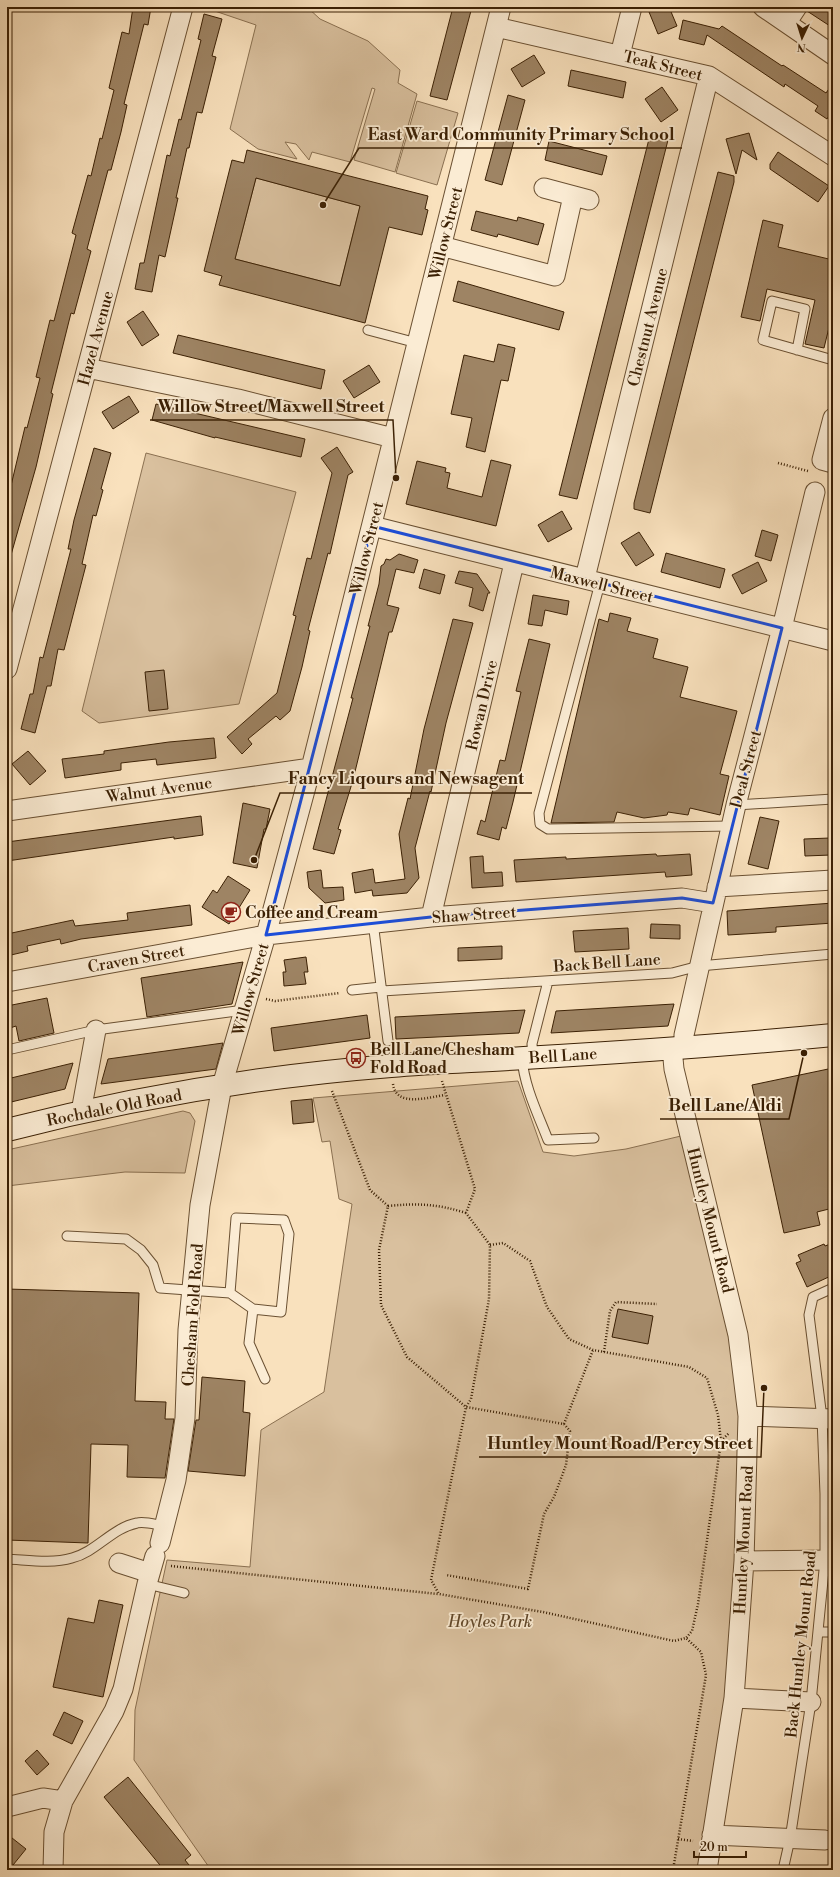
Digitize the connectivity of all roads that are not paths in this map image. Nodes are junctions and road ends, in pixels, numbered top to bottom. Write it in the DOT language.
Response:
graph roads {
  1 [pos="183,7"];
  2 [pos="501,7"];
  3 [pos="632,7"];
  4 [pos="764,7"];
  5 [pos="797,7"];
  6 [pos="787,22"];
  7 [pos="496,27"];
  8 [pos="620,55"];
  9 [pos="833,55"];
  10 [pos="709,76"];
  11 [pos="833,156"];
  12 [pos="544,188"];
  13 [pos="441,246"];
  14 [pos="368,330"];
  15 [pos="417,342"];
  16 [pos="797,350"];
  17 [pos="833,360"];
  18 [pos="87,368"];
  19 [pos="833,418"];
  20 [pos="394,438"];
  21 [pos="828,461"];
  22 [pos="815,492"];
  23 [pos="372,526"];
  24 [pos="514,563"];
  25 [pos="593,580"];
  26 [pos="782,628"];
  27 [pos="833,641"];
  28 [pos="7,669"];
  29 [pos="311,768"];
  30 [pos="833,799"];
  31 [pos="736,805"];
  32 [pos="7,811"];
  33 [pos="731,826"];
  34 [pos="833,880"];
  35 [pos="715,895"];
  36 [pos="431,917"];
  37 [pos="373,922"];
  38 [pos="266,935"];
  39 [pos="833,954"];
  40 [pos="699,966"];
  41 [pos="548,981"];
  42 [pos="7,982"];
  43 [pos="381,989"];
  44 [pos="352,990"];
  45 [pos="246,1002"];
  46 [pos="96,1030"];
  47 [pos="833,1035"];
  48 [pos="388,1042"];
  49 [pos="678,1048"];
  50 [pos="7,1050"];
  51 [pos="527,1058"];
  52 [pos="222,1086"];
  53 [pos="81,1112"];
  54 [pos="7,1130"];
  55 [pos="594,1138"];
  56 [pos="67,1236"];
  57 [pos="833,1288"];
  58 [pos="192,1291"];
  59 [pos="230,1293"];
  60 [pos="253,1310"];
  61 [pos="265,1379"];
  62 [pos="748,1419"];
  63 [pos="828,1419"];
  64 [pos="829,1494"];
  65 [pos="155,1557"];
  66 [pos="7,1559"];
  67 [pos="829,1560"];
  68 [pos="744,1561"];
  69 [pos="119,1563"];
  70 [pos="184,1593"];
  71 [pos="819,1632"];
  72 [pos="833,1632"];
  73 [pos="734,1698"];
  74 [pos="811,1702"];
  75 [pos="62,1801"];
  76 [pos="7,1807"];
  77 [pos="712,1836"];
  78 [pos="790,1839"];
  79 [pos="825,1840"];
  80 [pos="53,1870"];
  81 [pos="707,1870"];
  82 [pos="783,1870"];
  1 -- 18 [label="street, Hazel Avenue"];
  2 -- 7 [label="street, Willow Street"];
  3 -- 8 [label="street"];
  4 -- 6 [label="street"];
  5 -- 6 [label="street"];
  6 -- 9 [label="street"];
  7 -- 8 [label="street, Teak Street"];
  7 -- 13 [label="street, Willow Street"];
  8 -- 10 [label="street, Teak Street"];
  10 -- 11 [label="street, Teak Street"];
  10 -- 25 [label="street, Chestnut Avenue"];
  12 -- 13 [label="street"];
  13 -- 15 [label="street, Willow Street"];
  14 -- 15 [label="lane"];
  15 -- 20 [label="street, Willow Street"];
  16 -- 16 [label="lane"];
  16 -- 17 [label="lane"];
  18 -- 20 [label="street"];
  18 -- 28 [label="street, Hazel Avenue"];
  19 -- 21 [label="street"];
  20 -- 23 [label="street, Willow Street"];
  22 -- 26 [label="street, Deal Street"];
  23 -- 24 [label="street, Maxwell Street"];
  23 -- 29 [label="street, Willow Street"];
  24 -- 25 [label="street, Maxwell Street"];
  24 -- 36 [label="street, Rowan Drive"];
  25 -- 26 [label="street, Maxwell Street"];
  25 -- 33 [label="lane"];
  26 -- 27 [label="street, Maxwell Street"];
  26 -- 31 [label="street, Deal Street"];
  29 -- 32 [label="street, Walnut Avenue"];
  29 -- 38 [label="street, Willow Street"];
  30 -- 31 [label="lane"];
  31 -- 33 [label="street, Deal Street"];
  33 -- 35 [label="street, Deal Street"];
  34 -- 35 [label="street"];
  35 -- 36 [label="street, Shaw Street"];
  35 -- 40 [label="street, Deal Street"];
  36 -- 37 [label="street, Shaw Street"];
  37 -- 38 [label="street, Shaw Street"];
  37 -- 43 [label="lane"];
  38 -- 42 [label="street, Craven Street"];
  38 -- 45 [label="street, Willow Street"];
  39 -- 40 [label="lane, Back Bell Lane"];
  40 -- 41 [label="lane, Back Bell Lane"];
  40 -- 49 [label="street, Deal Street"];
  41 -- 43 [label="lane, Back Bell Lane"];
  41 -- 51 [label="lane"];
  43 -- 44 [label="lane, Back Bell Lane"];
  43 -- 48 [label="lane"];
  45 -- 46 [label="lane"];
  45 -- 52 [label="street, Willow Street"];
  46 -- 50 [label="lane"];
  46 -- 53 [label="street"];
  47 -- 49 [label="main road, Bell Lane"];
  49 -- 51 [label="main road, Bell Lane"];
  49 -- 62 [label="street, Huntley Mount Road"];
  51 -- 52 [label="main road, Bell Lane"];
  51 -- 55 [label="lane"];
  52 -- 53 [label="main road, Rochdale Old Road"];
  52 -- 58 [label="street, Chesham Fold Road"];
  53 -- 54 [label="main road, Rochdale Old Road"];
  56 -- 58 [label="lane"];
  57 -- 63 [label="lane, Back Huntley Mount Road"];
  58 -- 59 [label="lane"];
  58 -- 65 [label="street, Chesham Fold Road"];
  59 -- 60 [label="lane"];
  59 -- 60 [label="lane"];
  60 -- 61 [label="lane"];
  62 -- 63 [label="street"];
  62 -- 68 [label="street, Huntley Mount Road"];
  63 -- 64 [label="lane, Back Huntley Mount Road"];
  64 -- 67 [label="lane, Back Huntley Mount Road"];
  65 -- 66 [label="lane"];
  65 -- 69 [label="street"];
  65 -- 70 [label="lane"];
  65 -- 75 [label="street, Chesham Fold Road"];
  67 -- 68 [label="street"];
  67 -- 71 [label="lane, Back Huntley Mount Road"];
  68 -- 73 [label="street, Huntley Mount Road"];
  71 -- 72 [label="lane"];
  71 -- 74 [label="lane, Back Huntley Mount Road"];
  73 -- 74 [label="street"];
  73 -- 77 [label="street, Huntley Mount Road"];
  74 -- 78 [label="lane, Back Huntley Mount Road"];
  75 -- 76 [label="street"];
  75 -- 80 [label="street, Chesham Fold Road"];
  77 -- 78 [label="street"];
  77 -- 81 [label="street, Huntley Mount Road"];
  78 -- 79 [label="street"];
  78 -- 82 [label="lane, Back Huntley Mount Road"];
}
